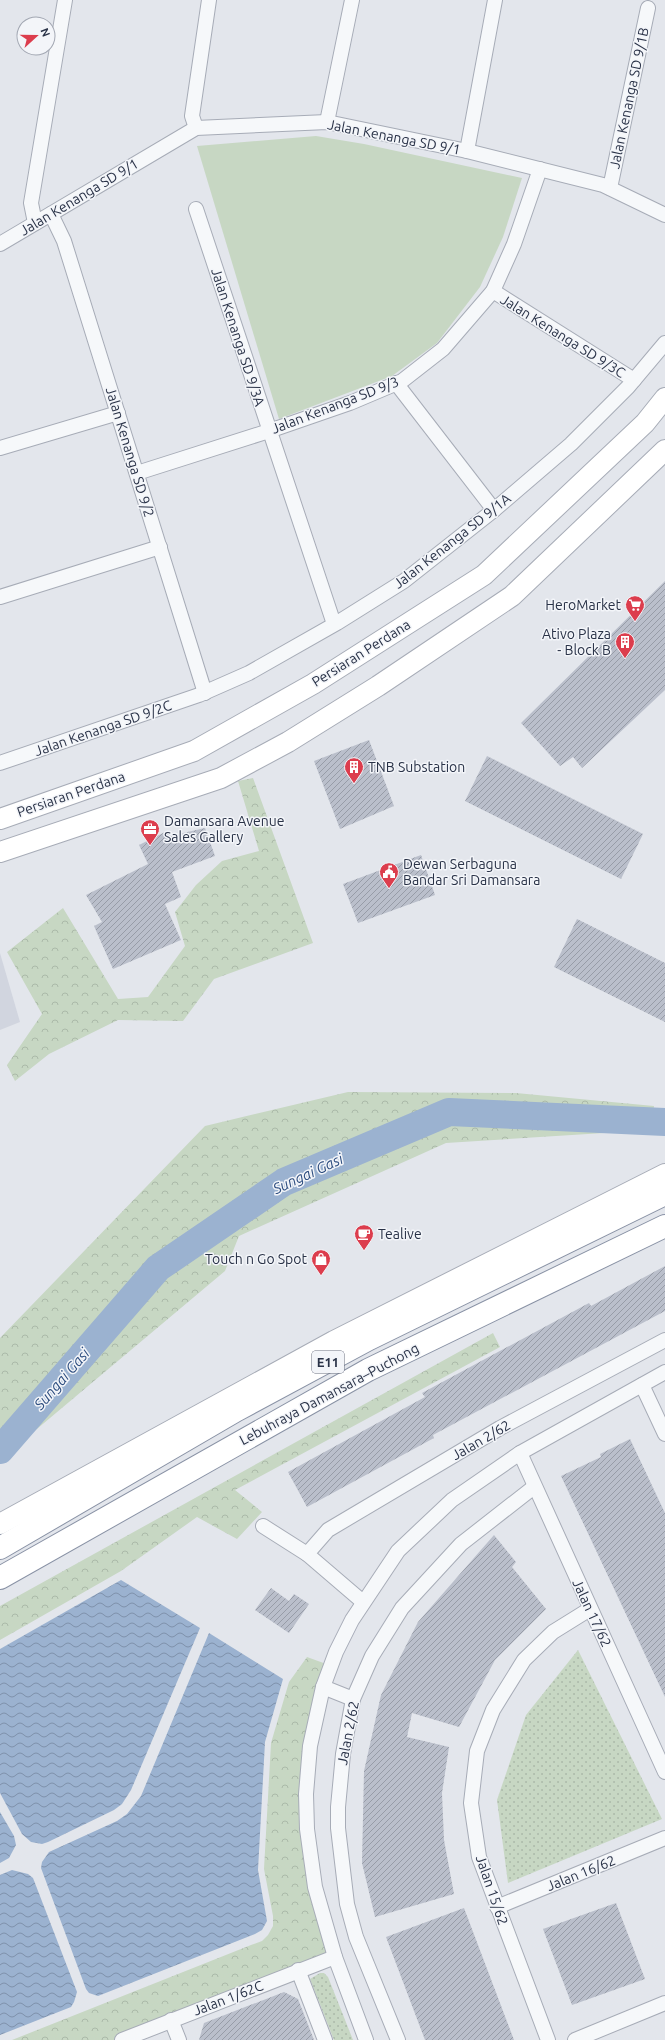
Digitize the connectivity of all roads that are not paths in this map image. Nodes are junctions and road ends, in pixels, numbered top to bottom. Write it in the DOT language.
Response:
graph roads {
  1 [pos="64,0"];
  2 [pos="209,0"];
  3 [pos="352,0"];
  4 [pos="495,0"];
  5 [pos="648,8"];
  6 [pos="327,122"];
  7 [pos="196,128"];
  8 [pos="467,151"];
  9 [pos="540,169"];
  10 [pos="610,188"];
  11 [pos="196,209"];
  12 [pos="51,214"];
  13 [pos="665,215"];
  14 [pos="35,223"];
  15 [pos="0,244"];
  16 [pos="493,291"];
  17 [pos="665,343"];
  18 [pos="634,380"];
  19 [pos="396,383"];
  20 [pos="665,398"];
  21 [pos="118,413"];
  22 [pos="269,431"];
  23 [pos="0,448"];
  24 [pos="665,450"];
  25 [pos="137,473"];
  26 [pos="494,510"];
  27 [pos="160,547"];
  28 [pos="0,596"];
  29 [pos="334,624"];
  30 [pos="205,693"];
  31 [pos="0,763"];
  32 [pos="30,809"];
  33 [pos="0,812"];
  34 [pos="0,819"];
  35 [pos="0,852"];
  36 [pos="665,1174"];
  37 [pos="665,1194"];
  38 [pos="665,1226"];
  39 [pos="665,1340"];
  40 [pos="665,1372"];
  41 [pos="642,1385"];
  42 [pos="660,1410"];
  43 [pos="665,1434"];
  44 [pos="520,1454"];
  45 [pos="534,1487"];
  46 [pos="0,1524"];
  47 [pos="263,1526"];
  48 [pos="0,1548"];
  49 [pos="307,1554"];
  50 [pos="0,1578"];
  51 [pos="363,1602"];
  52 [pos="590,1609"];
  53 [pos="323,1687"];
  54 [pos="353,1699"];
  55 [pos="665,1772"];
  56 [pos="665,1838"];
  57 [pos="497,1907"];
  58 [pos="335,1957"];
  59 [pos="298,1970"];
  60 [pos="665,2004"];
  61 [pos="171,2020"];
  62 [pos="122,2040"];
  63 [pos="179,2040"];
  64 [pos="325,2040"];
  65 [pos="366,2040"];
  66 [pos="398,2040"];
  67 [pos="548,2040"];
  68 [pos="575,2040"];
  1 -- 14 [label="street"];
  2 -- 7 [label="street"];
  3 -- 6 [label="street"];
  4 -- 8 [label="street"];
  5 -- 10 [label="street, Jalan Kenanga SD 9/1B"];
  6 -- 7 [label="street, Jalan Kenanga SD 9/1"];
  6 -- 8 [label="street, Jalan Kenanga SD 9/1"];
  7 -- 12 [label="street, Jalan Kenanga SD 9/1"];
  8 -- 9 [label="street, Jalan Kenanga SD 9/1"];
  9 -- 10 [label="street, Jalan Kenanga SD 9/1"];
  9 -- 16 [label="street, Jalan Kenanga SD 9/3"];
  10 -- 13 [label="street, Jalan Kenanga SD 9/1"];
  11 -- 22 [label="street, Jalan Kenanga SD 9/3A"];
  12 -- 14 [label="street, Jalan Kenanga SD 9/1"];
  12 -- 21 [label="street, Jalan Kenanga SD 9/2"];
  14 -- 15 [label="street, Jalan Kenanga SD 9/1"];
  16 -- 18 [label="street, Jalan Kenanga SD 9/3C"];
  16 -- 19 [label="street, Jalan Kenanga SD 9/3"];
  17 -- 18 [label="street, Jalan Kenanga SD 9/1A"];
  18 -- 26 [label="street, Jalan Kenanga SD 9/1A"];
  19 -- 22 [label="street, Jalan Kenanga SD 9/3"];
  19 -- 26 [label="street"];
  20 -- 32 [label="main road, Persiaran Perdana"];
  21 -- 23 [label="street"];
  21 -- 25 [label="street, Jalan Kenanga SD 9/2"];
  22 -- 25 [label="street, Jalan Kenanga SD 9/3"];
  22 -- 29 [label="street, Jalan Kenanga SD 9/3A"];
  24 -- 35 [label="main road"];
  25 -- 27 [label="street, Jalan Kenanga SD 9/2"];
  26 -- 29 [label="street, Jalan Kenanga SD 9/1A"];
  27 -- 28 [label="street"];
  27 -- 30 [label="street, Jalan Kenanga SD 9/2"];
  29 -- 30 [label="street, Jalan Kenanga SD 9/1A"];
  30 -- 31 [label="street, Jalan Kenanga SD 9/2C"];
  32 -- 33 [label="main road"];
  32 -- 34 [label="main road, Persiaran Perdana"];
  36 -- 46 [label="main road"];
  37 -- 48 [label="highway, E11"];
  38 -- 50 [label="highway, Lebuhraya Damansara–Puchong / E11"];
  39 -- 49 [label="street, Jalan 2/62"];
  40 -- 41 [label="street"];
  41 -- 42 [label="street"];
  41 -- 44 [label="street"];
  42 -- 43 [label="street"];
  44 -- 45 [label="street, Jalan 17/62"];
  44 -- 51 [label="street"];
  45 -- 52 [label="street, Jalan 17/62"];
  45 -- 54 [label="street, Jalan 2/62"];
  47 -- 49 [label="street"];
  49 -- 51 [label="street"];
  51 -- 53 [label="street"];
  52 -- 55 [label="street, Jalan 17/62"];
  52 -- 57 [label="street, Jalan 15/62"];
  53 -- 54 [label="street"];
  53 -- 58 [label="street"];
  54 -- 66 [label="street, Jalan 2/62"];
  56 -- 57 [label="street, Jalan 16/62"];
  57 -- 67 [label="street, Jalan 15/62"];
  58 -- 59 [label="street, Jalan 1/62C"];
  58 -- 65 [label="street"];
  59 -- 61 [label="street, Jalan 1/62C"];
  59 -- 64 [label="street"];
  60 -- 68 [label="street"];
  61 -- 62 [label="street, Jalan 1/62C"];
  61 -- 63 [label="street"];
}
